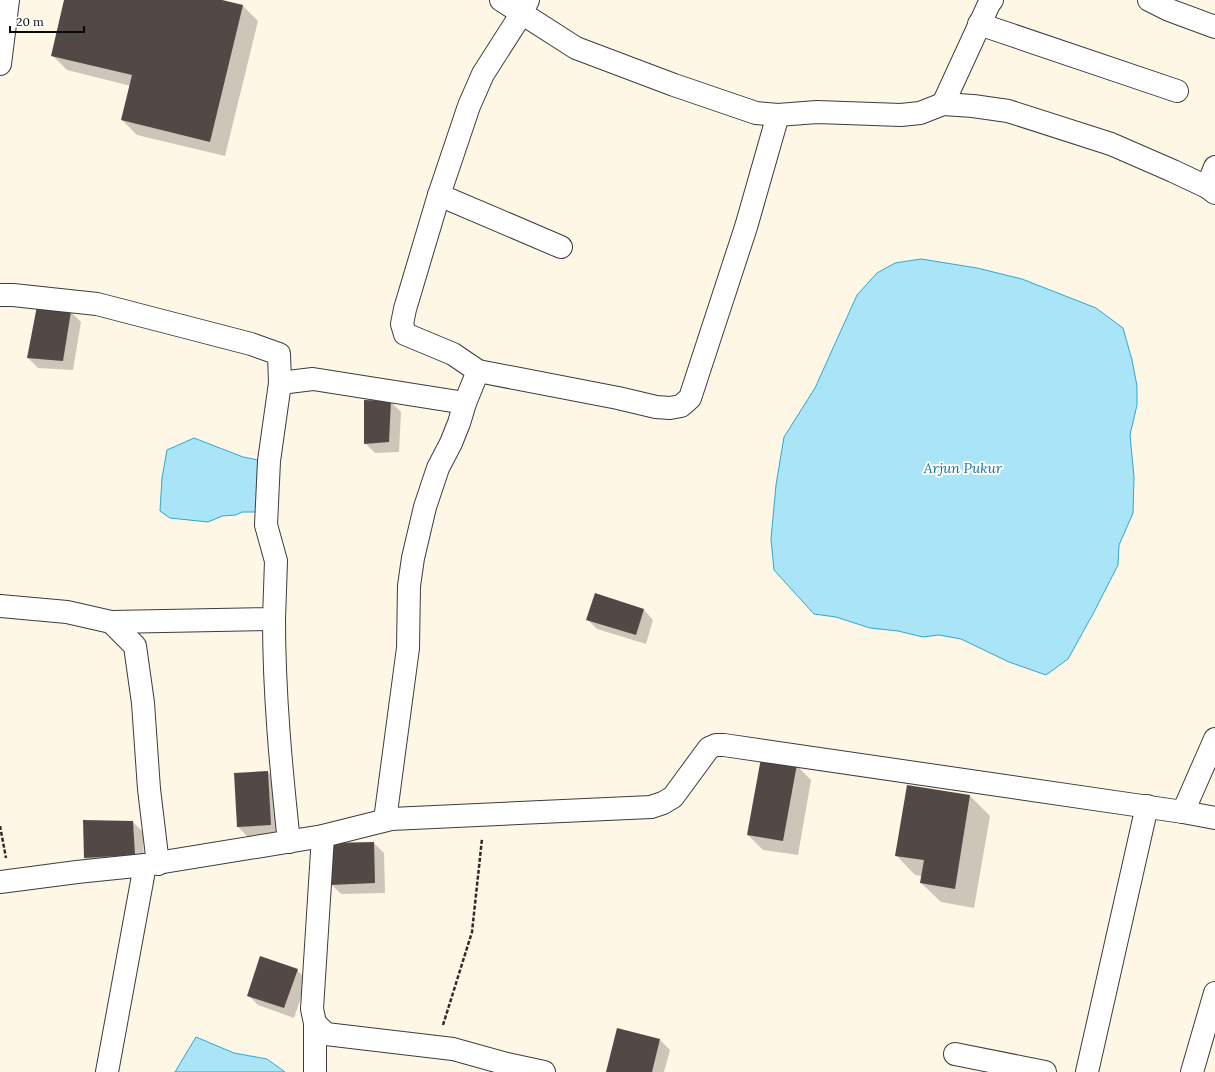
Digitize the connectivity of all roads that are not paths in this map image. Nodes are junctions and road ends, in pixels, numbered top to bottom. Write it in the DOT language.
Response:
graph roads {
  1 [pos="8,0"];
  2 [pos="501,0"];
  3 [pos="992,0"];
  4 [pos="1148,0"];
  5 [pos="525,6"];
  6 [pos="979,24"];
  7 [pos="1215,28"];
  8 [pos="0,64"];
  9 [pos="1177,91"];
  10 [pos="943,104"];
  11 [pos="778,115"];
  12 [pos="1215,167"];
  13 [pos="1211,190"];
  14 [pos="439,195"];
  15 [pos="561,247"];
  16 [pos="0,295"];
  17 [pos="478,371"];
  18 [pos="280,383"];
  19 [pos="465,403"];
  20 [pos="0,606"];
  21 [pos="274,619"];
  22 [pos="111,622"];
  23 [pos="1215,739"];
  24 [pos="1147,806"];
  25 [pos="1183,812"];
  26 [pos="1215,818"];
  27 [pos="385,820"];
  28 [pos="322,836"];
  29 [pos="289,842"];
  30 [pos="152,865"];
  31 [pos="5,881"];
  32 [pos="1215,993"];
  33 [pos="315,1023"];
  34 [pos="955,1054"];
  35 [pos="107,1072"];
  36 [pos="315,1072"];
  37 [pos="544,1072"];
  38 [pos="1045,1072"];
  39 [pos="1087,1072"];
  40 [pos="1192,1072"];
  1 -- 8 [label="street"];
  2 -- 5 [label="street"];
  3 -- 6 [label="street"];
  4 -- 7 [label="street"];
  5 -- 11 [label="street"];
  5 -- 14 [label="street"];
  6 -- 9 [label="street"];
  6 -- 10 [label="street"];
  10 -- 11 [label="street"];
  10 -- 13 [label="street"];
  11 -- 17 [label="street"];
  12 -- 13 [label="street"];
  14 -- 15 [label="street"];
  14 -- 17 [label="street"];
  16 -- 18 [label="street"];
  17 -- 19 [label="street"];
  18 -- 19 [label="street"];
  18 -- 21 [label="street"];
  19 -- 27 [label="street"];
  20 -- 22 [label="street"];
  21 -- 22 [label="street"];
  21 -- 29 [label="street"];
  22 -- 30 [label="street"];
  23 -- 25 [label="street"];
  24 -- 25 [label="street"];
  24 -- 27 [label="street"];
  24 -- 39 [label="street"];
  25 -- 26 [label="street"];
  27 -- 28 [label="street"];
  28 -- 29 [label="street"];
  28 -- 33 [label="street"];
  29 -- 30 [label="street"];
  30 -- 31 [label="street"];
  30 -- 35 [label="street"];
  32 -- 40 [label="street"];
  33 -- 36 [label="street"];
  33 -- 37 [label="street"];
  34 -- 38 [label="street"];
}
